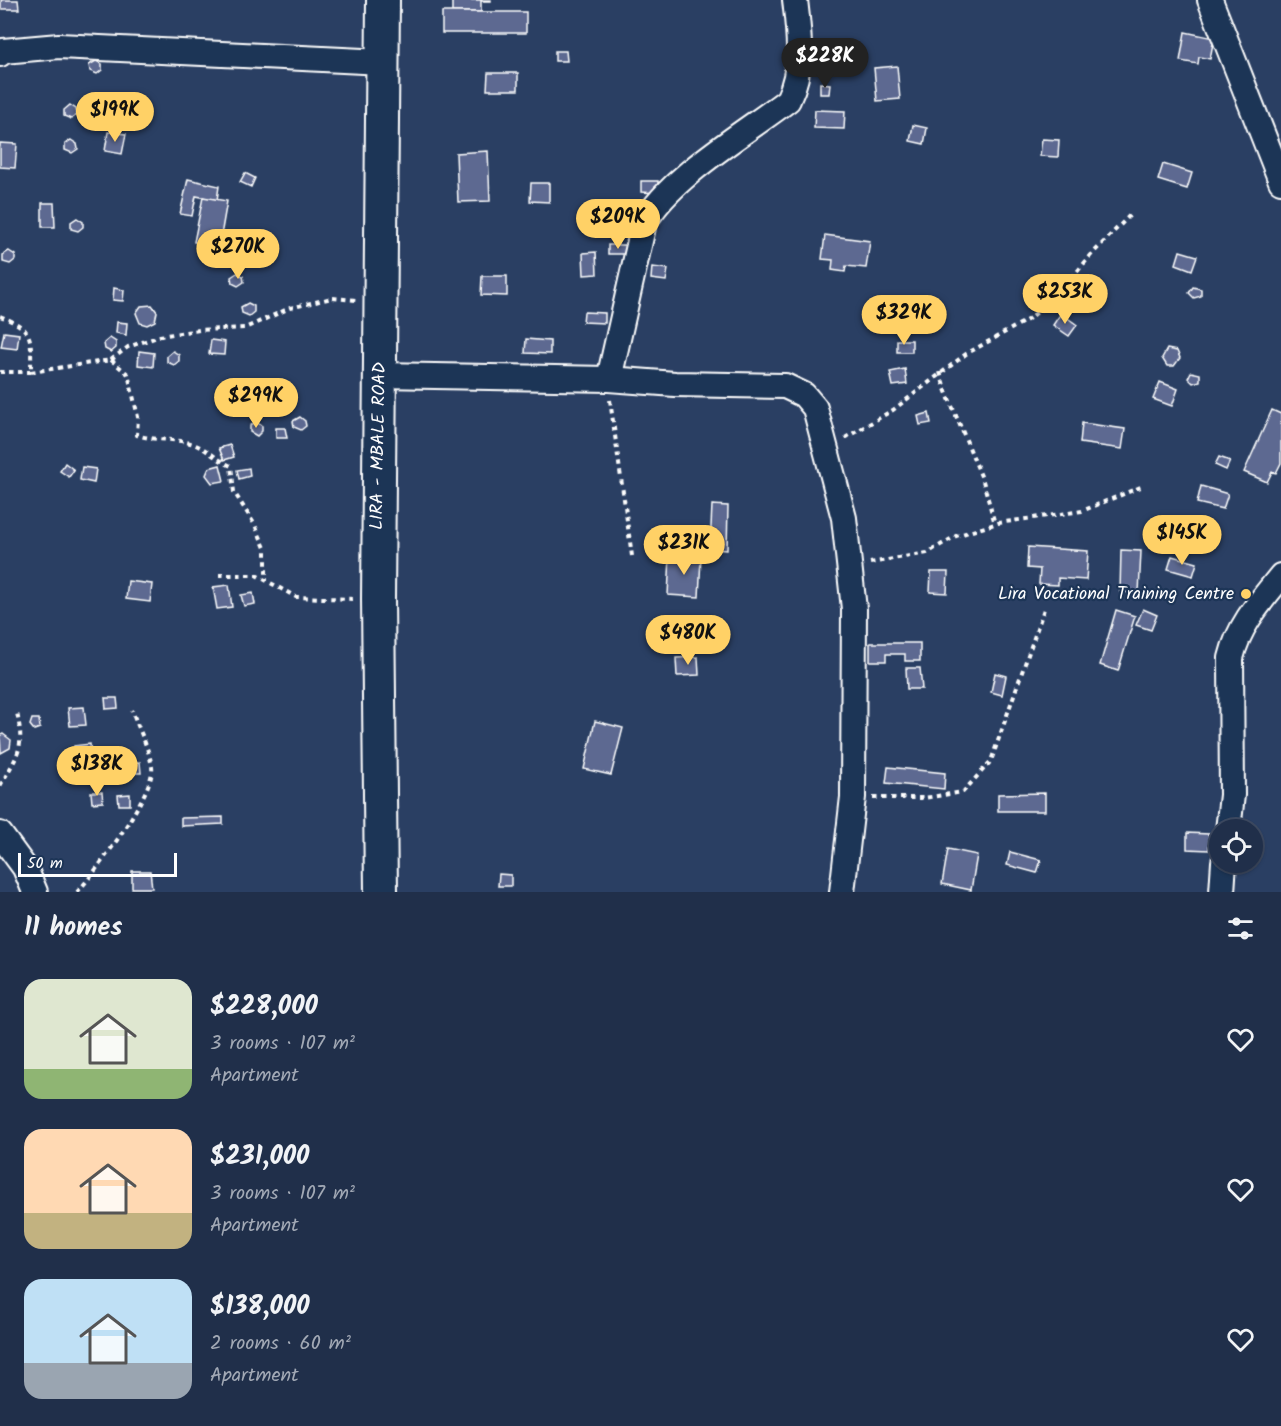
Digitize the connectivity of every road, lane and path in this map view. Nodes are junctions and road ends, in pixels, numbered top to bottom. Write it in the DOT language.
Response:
graph roads {
  1 [pos="383,0"];
  2 [pos="795,0"];
  3 [pos="1210,0"];
  4 [pos="0,54"];
  5 [pos="383,62"];
  6 [pos="1281,181"];
  7 [pos="1130,215"];
  8 [pos="381,301"];
  9 [pos="0,316"];
  10 [pos="111,360"];
  11 [pos="0,372"];
  12 [pos="31,372"];
  13 [pos="940,372"];
  14 [pos="380,375"];
  15 [pos="609,379"];
  16 [pos="825,447"];
  17 [pos="1143,486"];
  18 [pos="995,524"];
  19 [pos="632,556"];
  20 [pos="849,567"];
  21 [pos="219,575"];
  22 [pos="1281,576"];
  23 [pos="266,581"];
  24 [pos="378,599"];
  25 [pos="1044,609"];
  26 [pos="132,710"];
  27 [pos="17,713"];
  28 [pos="0,786"];
  29 [pos="853,797"];
  30 [pos="1229,819"];
  31 [pos="0,834"];
  32 [pos="1223,873"];
  33 [pos="35,892"];
  34 [pos="77,892"];
  35 [pos="381,892"];
  36 [pos="842,892"];
  37 [pos="1222,892"];
  1 -- 5 [label="main road, LIRA - MBALE ROAD"];
  2 -- 15 [label="street"];
  3 -- 6 [label="street"];
  4 -- 5 [label="street"];
  5 -- 8 [label="main road, LIRA - MBALE ROAD"];
  7 -- 13 [label="path"];
  8 -- 10 [label="path"];
  8 -- 14 [label="main road, LIRA - MBALE ROAD"];
  9 -- 12 [label="path"];
  10 -- 12 [label="path"];
  10 -- 23 [label="path"];
  11 -- 12 [label="path"];
  13 -- 16 [label="path"];
  13 -- 18 [label="path"];
  14 -- 15 [label="street"];
  14 -- 24 [label="main road, LIRA - MBALE ROAD"];
  15 -- 16 [label="street"];
  15 -- 19 [label="path"];
  16 -- 20 [label="street"];
  17 -- 18 [label="path"];
  18 -- 20 [label="path"];
  20 -- 29 [label="street"];
  21 -- 23 [label="path"];
  22 -- 30 [label="street"];
  23 -- 24 [label="path"];
  24 -- 35 [label="main road, LIRA - MBALE ROAD"];
  25 -- 29 [label="path"];
  26 -- 34 [label="path"];
  27 -- 28 [label="path"];
  29 -- 36 [label="street"];
  31 -- 33 [label="street"];
  32 -- 37 [label="street"];
}
